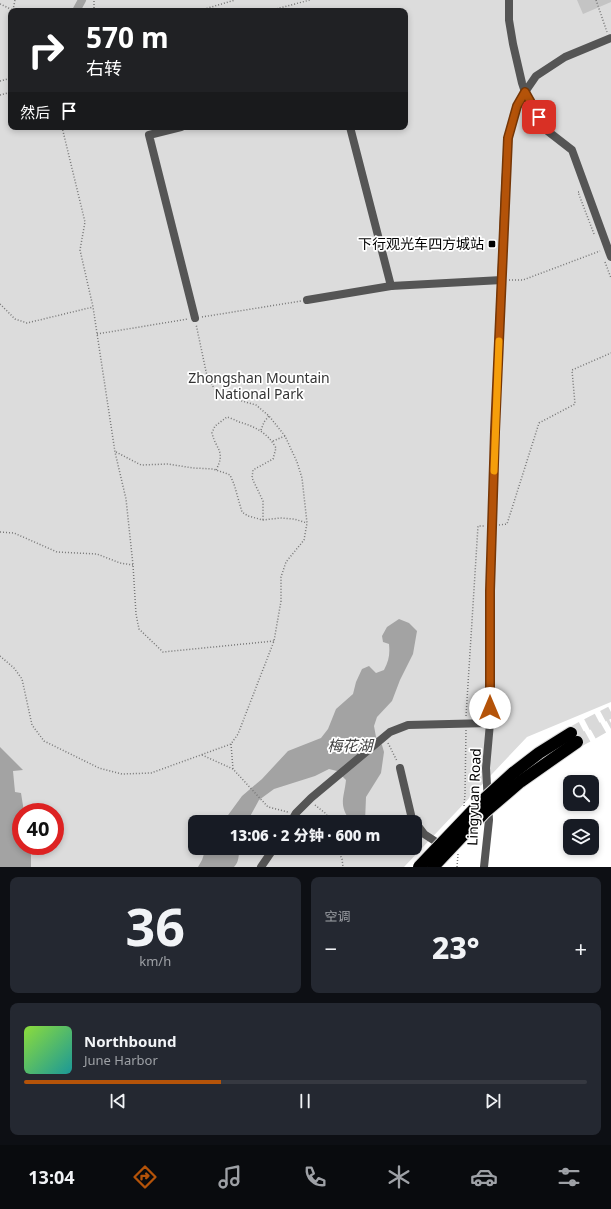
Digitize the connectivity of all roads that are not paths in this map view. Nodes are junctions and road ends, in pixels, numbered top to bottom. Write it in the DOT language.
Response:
graph roads {
  1 [pos="508,0"];
  2 [pos="610,38"];
  3 [pos="525,92"];
  4 [pos="169,130"];
  5 [pos="351,130"];
  6 [pos="611,257"];
  7 [pos="502,280"];
  8 [pos="391,286"];
  9 [pos="307,300"];
  10 [pos="195,318"];
  11 [pos="490,723"];
  12 [pos="574,738"];
  13 [pos="400,768"];
  14 [pos="517,778"];
  15 [pos="295,815"];
  16 [pos="411,815"];
  17 [pos="489,820"];
  18 [pos="422,831"];
  19 [pos="441,845"];
  20 [pos="269,855"];
  21 [pos="261,867"];
  22 [pos="419,867"];
  23 [pos="433,867"];
  24 [pos="484,867"];
  1 -- 3 [label="street"];
  2 -- 3 [label="street, Lingyuan Road"];
  3 -- 6 [label="street"];
  3 -- 7 [label="street, Lingyuan Road"];
  4 -- 10 [label="street"];
  5 -- 8 [label="street"];
  7 -- 8 [label="street"];
  7 -- 11 [label="street, Lingyuan Road"];
  8 -- 9 [label="street"];
  11 -- 15 [label="street"];
  11 -- 17 [label="street, Lingyuan Road"];
  12 -- 14 [label="highway"];
  13 -- 16 [label="street"];
  14 -- 22 [label="highway, bridge"];
  14 -- 23 [label="highway, bridge"];
  17 -- 19 [label="street"];
  17 -- 24 [label="street, Lingyuan Road"];
  18 -- 19 [label="street"];
  19 -- 22 [label="street"];
  20 -- 21 [label="street"];
}
